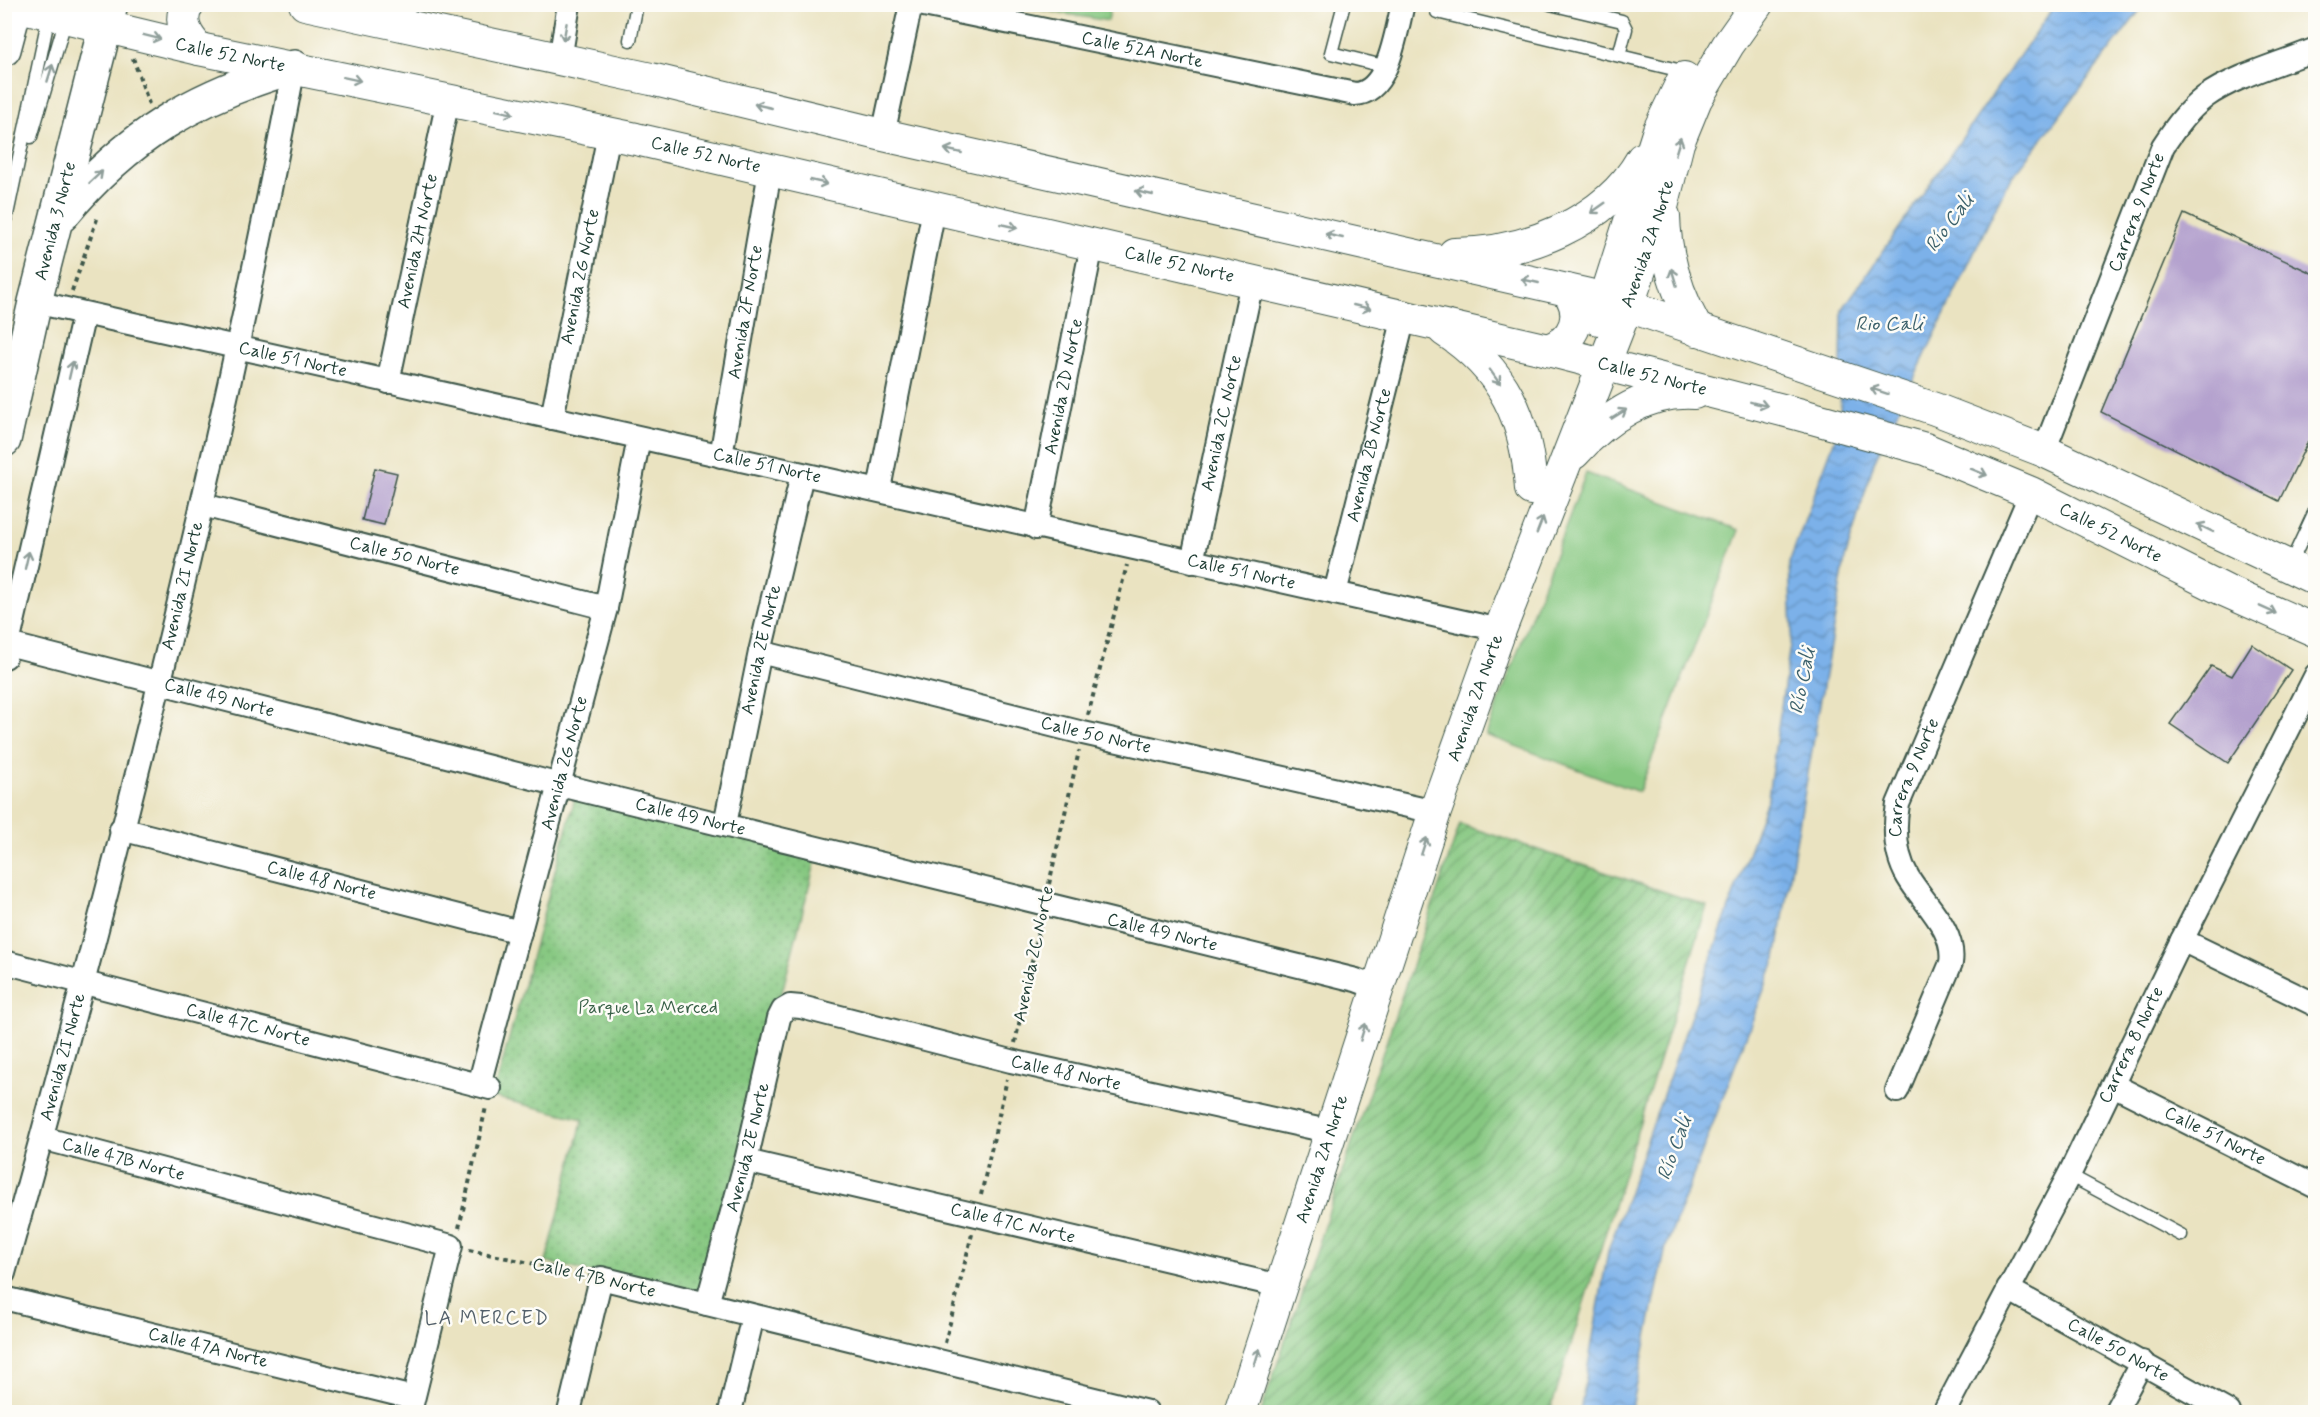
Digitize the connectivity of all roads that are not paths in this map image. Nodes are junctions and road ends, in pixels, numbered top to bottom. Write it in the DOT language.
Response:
graph roads {
  1 [pos="188,4"];
  2 [pos="569,4"];
  3 [pos="637,4"];
  4 [pos="911,4"];
  5 [pos="919,4"];
  6 [pos="1344,4"];
  7 [pos="1403,4"];
  8 [pos="1550,4"];
  9 [pos="1731,4"];
  10 [pos="1757,4"];
  11 [pos="14,5"];
  12 [pos="322,7"];
  13 [pos="59,10"];
  14 [pos="1437,12"];
  15 [pos="115,21"];
  16 [pos="630,40"];
  17 [pos="4,49"];
  18 [pos="199,49"];
  19 [pos="2316,49"];
  20 [pos="1619,55"];
  21 [pos="560,60"];
  22 [pos="294,67"];
  23 [pos="1387,67"];
  24 [pos="1687,72"];
  25 [pos="448,100"];
  26 [pos="1659,130"];
  27 [pos="609,134"];
  28 [pos="883,135"];
  29 [pos="770,171"];
  30 [pos="1663,203"];
  31 [pos="934,208"];
  32 [pos="9,210"];
  33 [pos="57,220"];
  34 [pos="4,229"];
  35 [pos="1092,245"];
  36 [pos="1391,248"];
  37 [pos="1252,282"];
  38 [pos="1567,290"];
  39 [pos="62,308"];
  40 [pos="1619,308"];
  41 [pos="1404,317"];
  42 [pos="1436,325"];
  43 [pos="1711,334"];
  44 [pos="238,346"];
  45 [pos="1548,350"];
  46 [pos="1594,362"];
  47 [pos="388,382"];
  48 [pos="1721,394"];
  49 [pos="552,418"];
  50 [pos="639,438"];
  51 [pos="4,440"];
  52 [pos="2044,451"];
  53 [pos="721,456"];
  54 [pos="802,475"];
  55 [pos="879,489"];
  56 [pos="1543,489"];
  57 [pos="2031,493"];
  58 [pos="203,505"];
  59 [pos="2316,509"];
  60 [pos="1036,528"];
  61 [pos="2252,551"];
  62 [pos="1192,562"];
  63 [pos="2302,573"];
  64 [pos="2226,591"];
  65 [pos="1335,593"];
  66 [pos="606,608"];
  67 [pos="1491,628"];
  68 [pos="2316,631"];
  69 [pos="6,648"];
  70 [pos="760,652"];
  71 [pos="2316,675"];
  72 [pos="161,683"];
  73 [pos="560,785"];
  74 [pos="1425,810"];
  75 [pos="725,824"];
  76 [pos="121,829"];
  77 [pos="520,932"];
  78 [pos="2182,940"];
  79 [pos="4,962"];
  80 [pos="82,983"];
  81 [pos="1367,984"];
  82 [pos="2316,1005"];
  83 [pos="801,1006"];
  84 [pos="2113,1085"];
  85 [pos="485,1087"];
  86 [pos="1897,1091"];
  87 [pos="1323,1129"];
  88 [pos="42,1138"];
  89 [pos="746,1161"];
  90 [pos="2069,1175"];
  91 [pos="2316,1187"];
  92 [pos="2181,1234"];
  93 [pos="4,1273"];
  94 [pos="1270,1284"];
  95 [pos="2008,1289"];
  96 [pos="4,1298"];
  97 [pos="707,1304"];
  98 [pos="753,1316"];
  99 [pos="2142,1362"];
  100 [pos="411,1405"];
  101 [pos="569,1413"];
  102 [pos="730,1413"];
  103 [pos="1148,1413"];
  104 [pos="1217,1413"];
  105 [pos="1240,1413"];
  106 [pos="1944,1413"];
  107 [pos="2115,1413"];
  108 [pos="2229,1413"];
  1 -- 18 [label="main road"];
  2 -- 21 [label="street, one-way"];
  3 -- 16 [label="lane"];
  4 -- 28 [label="street"];
  5 -- 23 [label="street, Calle 52A Norte"];
  6 -- 23 [label="lane"];
  7 -- 23 [label="street"];
  8 -- 20 [label="lane"];
  9 -- 24 [label="main road, Avenida 2A Norte"];
  30 -- 10 [label="main road, Avenida 2A Norte, one-way"];
  11 -- 13 [label="main road, Calle 52 Norte"];
  11 -- 17 [label="main road"];
  12 -- 21 [label="main road"];
  13 -- 15 [label="main road, Calle 52 Norte"];
  13 -- 32 [label="lane"];
  32 -- 13 [label="lane, one-way"];
  14 -- 20 [label="lane"];
  15 -- 18 [label="main road, Calle 52 Norte, one-way"];
  15 -- 33 [label="main road, Avenida 3 Norte"];
  18 -- 22 [label="main road, Calle 52 Norte"];
  19 -- 52 [label="street, Carrera 9 Norte"];
  20 -- 24 [label="lane"];
  28 -- 21 [label="main road, one-way"];
  22 -- 25 [label="main road, Calle 52 Norte, one-way"];
  33 -- 22 [label="main road, one-way"];
  22 -- 44 [label="street, Avenida 2I Norte"];
  24 -- 26 [label="main road, Avenida 2A Norte"];
  25 -- 27 [label="main road, Calle 52 Norte, one-way"];
  25 -- 47 [label="street, Avenida 2H Norte"];
  26 -- 36 [label="main road, one-way"];
  26 -- 40 [label="main road, Avenida 2A Norte"];
  27 -- 29 [label="main road, Calle 52 Norte"];
  27 -- 49 [label="street, Avenida 2G Norte"];
  36 -- 28 [label="main road, one-way"];
  29 -- 31 [label="main road, Calle 52 Norte, one-way"];
  29 -- 53 [label="street, Avenida 2F Norte"];
  30 -- 40 [label="main road, Avenida 2A Norte"];
  43 -- 30 [label="main road, one-way"];
  31 -- 35 [label="main road, Calle 52 Norte, one-way"];
  31 -- 55 [label="street"];
  32 -- 34 [label="lane"];
  33 -- 39 [label="main road, Avenida 3 Norte"];
  35 -- 37 [label="main road, Calle 52 Norte"];
  35 -- 60 [label="street, Avenida 2D Norte"];
  38 -- 36 [label="main road, one-way"];
  37 -- 41 [label="main road, Calle 52 Norte, one-way"];
  37 -- 62 [label="street, Avenida 2C Norte"];
  38 -- 40 [label="main road"];
  38 -- 45 [label="main road"];
  39 -- 44 [label="street, Calle 51 Norte"];
  39 -- 51 [label="main road, Avenida 3 Norte"];
  69 -- 39 [label="street, Avenida 3 Norte, one-way"];
  40 -- 43 [label="main road"];
  40 -- 46 [label="main road, Avenida 2A Norte"];
  41 -- 42 [label="main road, Calle 52 Norte"];
  41 -- 65 [label="street, Avenida 2B Norte"];
  42 -- 45 [label="main road, Calle 52 Norte"];
  42 -- 56 [label="main road, one-way"];
  52 -- 43 [label="main road, one-way"];
  44 -- 47 [label="street, Calle 51 Norte"];
  44 -- 58 [label="street, Avenida 2I Norte"];
  45 -- 46 [label="main road, Calle 52 Norte"];
  46 -- 48 [label="main road, Calle 52 Norte"];
  46 -- 56 [label="main road, Avenida 2A Norte"];
  47 -- 49 [label="street, Calle 51 Norte"];
  56 -- 48 [label="main road, one-way"];
  48 -- 57 [label="main road, Calle 52 Norte, one-way"];
  49 -- 50 [label="street, Calle 51 Norte"];
  50 -- 53 [label="street, Calle 51 Norte"];
  50 -- 66 [label="street, Avenida 2G Norte"];
  61 -- 52 [label="main road, one-way"];
  53 -- 54 [label="street, Calle 51 Norte"];
  54 -- 55 [label="street, Calle 51 Norte"];
  54 -- 70 [label="street, Avenida 2E Norte"];
  55 -- 60 [label="street, Calle 51 Norte"];
  56 -- 67 [label="main road, Avenida 2A Norte"];
  57 -- 64 [label="main road, Calle 52 Norte"];
  57 -- 86 [label="street, Carrera 9 Norte"];
  58 -- 66 [label="street, Calle 50 Norte"];
  58 -- 72 [label="street, Avenida 2I Norte"];
  59 -- 63 [label="lane"];
  60 -- 62 [label="street, Calle 51 Norte"];
  61 -- 63 [label="main road"];
  61 -- 64 [label="main road"];
  62 -- 65 [label="street, Calle 51 Norte"];
  64 -- 68 [label="main road, Calle 52 Norte, one-way"];
  65 -- 67 [label="street, Calle 51 Norte"];
  66 -- 73 [label="street, Avenida 2G Norte"];
  67 -- 74 [label="main road, Avenida 2A Norte"];
  69 -- 72 [label="street, Calle 49 Norte"];
  70 -- 74 [label="street, Calle 50 Norte"];
  70 -- 75 [label="street, Avenida 2E Norte"];
  71 -- 78 [label="street, Carrera 8 Norte"];
  72 -- 73 [label="street, Calle 49 Norte"];
  72 -- 76 [label="street, Avenida 2I Norte"];
  73 -- 75 [label="street, Calle 49 Norte"];
  73 -- 77 [label="street, Avenida 2G Norte"];
  74 -- 81 [label="main road, Avenida 2A Norte"];
  75 -- 81 [label="street, Calle 49 Norte"];
  76 -- 77 [label="street, Calle 48 Norte"];
  76 -- 80 [label="street, Avenida 2I Norte"];
  77 -- 85 [label="street, Avenida 2G Norte"];
  78 -- 82 [label="street"];
  78 -- 84 [label="street, Carrera 8 Norte"];
  79 -- 80 [label="street, Calle 47C Norte"];
  80 -- 85 [label="street, Calle 47C Norte"];
  80 -- 88 [label="street, Avenida 2I Norte"];
  81 -- 87 [label="main road, Avenida 2A Norte"];
  83 -- 87 [label="street, Calle 48 Norte"];
  83 -- 89 [label="street, Avenida 2E Norte"];
  84 -- 90 [label="street, Carrera 8 Norte"];
  84 -- 91 [label="street, Calle 51 Norte"];
  87 -- 94 [label="main road, Avenida 2A Norte"];
  88 -- 93 [label="street, Avenida 2I Norte"];
  88 -- 100 [label="street, Calle 47B Norte"];
  89 -- 94 [label="street, Calle 47C Norte"];
  89 -- 97 [label="street, Avenida 2E Norte"];
  90 -- 92 [label="lane"];
  90 -- 95 [label="street, Carrera 8 Norte"];
  94 -- 104 [label="main road, Avenida 2A Norte"];
  105 -- 94 [label="main road, Avenida 2A Norte, one-way"];
  95 -- 99 [label="street, Calle 50 Norte"];
  95 -- 106 [label="street, Carrera 8 Norte"];
  96 -- 100 [label="street, Calle 47A Norte"];
  97 -- 98 [label="street, Calle 47B Norte"];
  97 -- 101 [label="street, Calle 47B Norte"];
  98 -- 102 [label="street"];
  98 -- 103 [label="street, Calle 47B Norte"];
  99 -- 107 [label="street"];
  99 -- 108 [label="street, Calle 50 Norte"];
}
